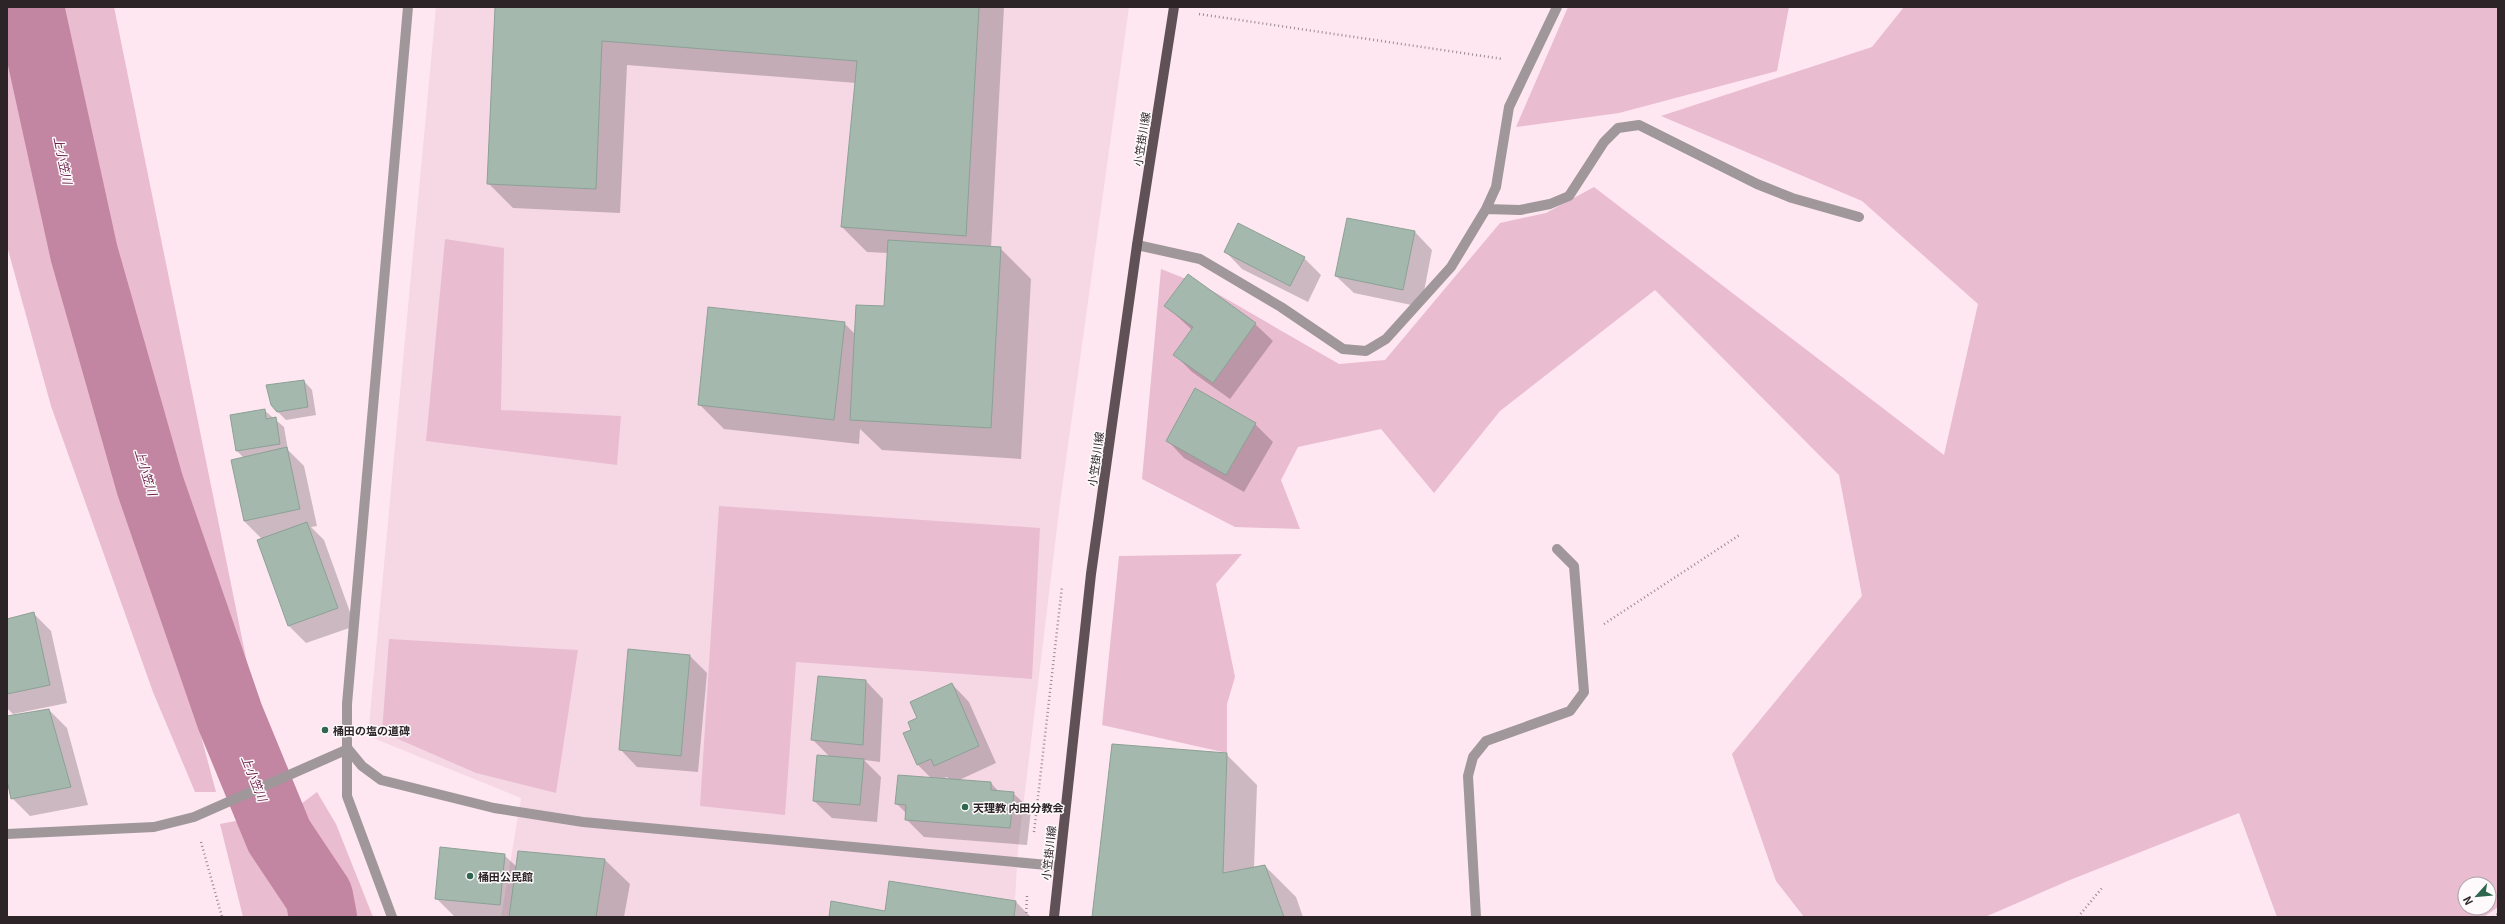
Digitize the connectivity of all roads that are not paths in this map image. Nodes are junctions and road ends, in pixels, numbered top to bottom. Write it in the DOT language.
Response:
graph roads {
  1 [pos="408,7"];
  2 [pos="1557,7"];
  3 [pos="1173,8"];
  4 [pos="1486,209"];
  5 [pos="1859,217"];
  6 [pos="1137,245"];
  7 [pos="1557,549"];
  8 [pos="348,750"];
  9 [pos="7,834"];
  10 [pos="1058,866"];
  11 [pos="392,917"];
  12 [pos="1054,917"];
  13 [pos="1476,917"];
  1 -- 8 [label="street"];
  2 -- 4 [label="street"];
  3 -- 6 [label="main road, 小笠掛川線"];
  4 -- 5 [label="street"];
  4 -- 6 [label="street"];
  6 -- 10 [label="main road, 小笠掛川線"];
  7 -- 13 [label="street"];
  8 -- 9 [label="street"];
  8 -- 10 [label="street"];
  8 -- 11 [label="street"];
  10 -- 12 [label="main road, 小笠掛川線"];
}
